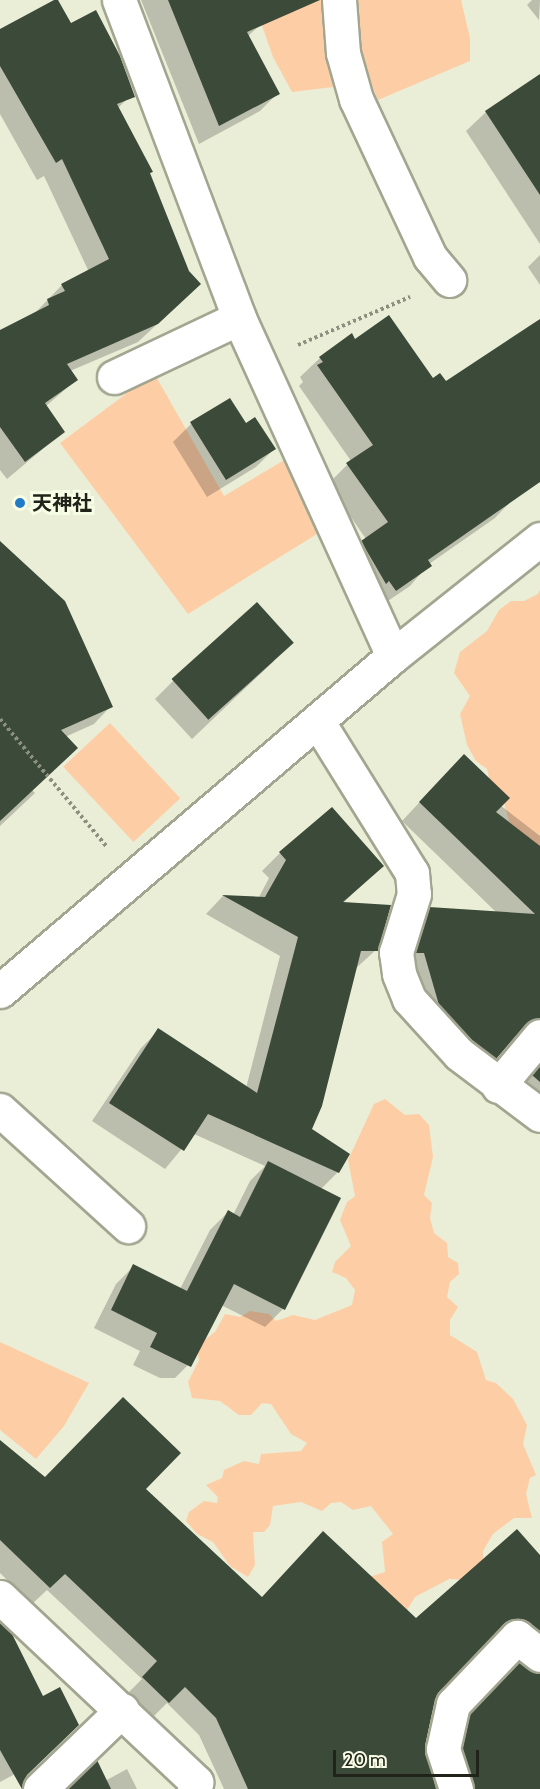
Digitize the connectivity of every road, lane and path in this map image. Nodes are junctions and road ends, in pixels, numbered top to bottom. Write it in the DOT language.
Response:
graph roads {
  1 [pos="119,0"];
  2 [pos="339,0"];
  3 [pos="449,280"];
  4 [pos="239,318"];
  5 [pos="260,362"];
  6 [pos="114,377"];
  7 [pos="540,539"];
  8 [pos="393,656"];
  9 [pos="0,719"];
  10 [pos="318,722"];
  11 [pos="133,877"];
  12 [pos="0,991"];
  13 [pos="540,1036"];
  14 [pos="498,1086"];
  15 [pos="0,1110"];
  16 [pos="540,1115"];
  17 [pos="128,1227"];
  18 [pos="0,1597"];
  19 [pos="540,1655"];
  20 [pos="122,1710"];
  21 [pos="40,1789"];
  22 [pos="194,1789"];
  23 [pos="456,1789"];
  1 -- 4 [label="street"];
  2 -- 3 [label="street"];
  3 -- 5 [label="path"];
  4 -- 5 [label="street"];
  4 -- 6 [label="street"];
  5 -- 8 [label="street"];
  7 -- 8 [label="street"];
  8 -- 10 [label="street"];
  9 -- 11 [label="path"];
  10 -- 11 [label="street"];
  10 -- 14 [label="street"];
  11 -- 12 [label="street"];
  13 -- 14 [label="street"];
  14 -- 16 [label="street"];
  15 -- 17 [label="street"];
  18 -- 20 [label="street"];
  19 -- 23 [label="street"];
  20 -- 21 [label="street"];
  20 -- 22 [label="street"];
}
